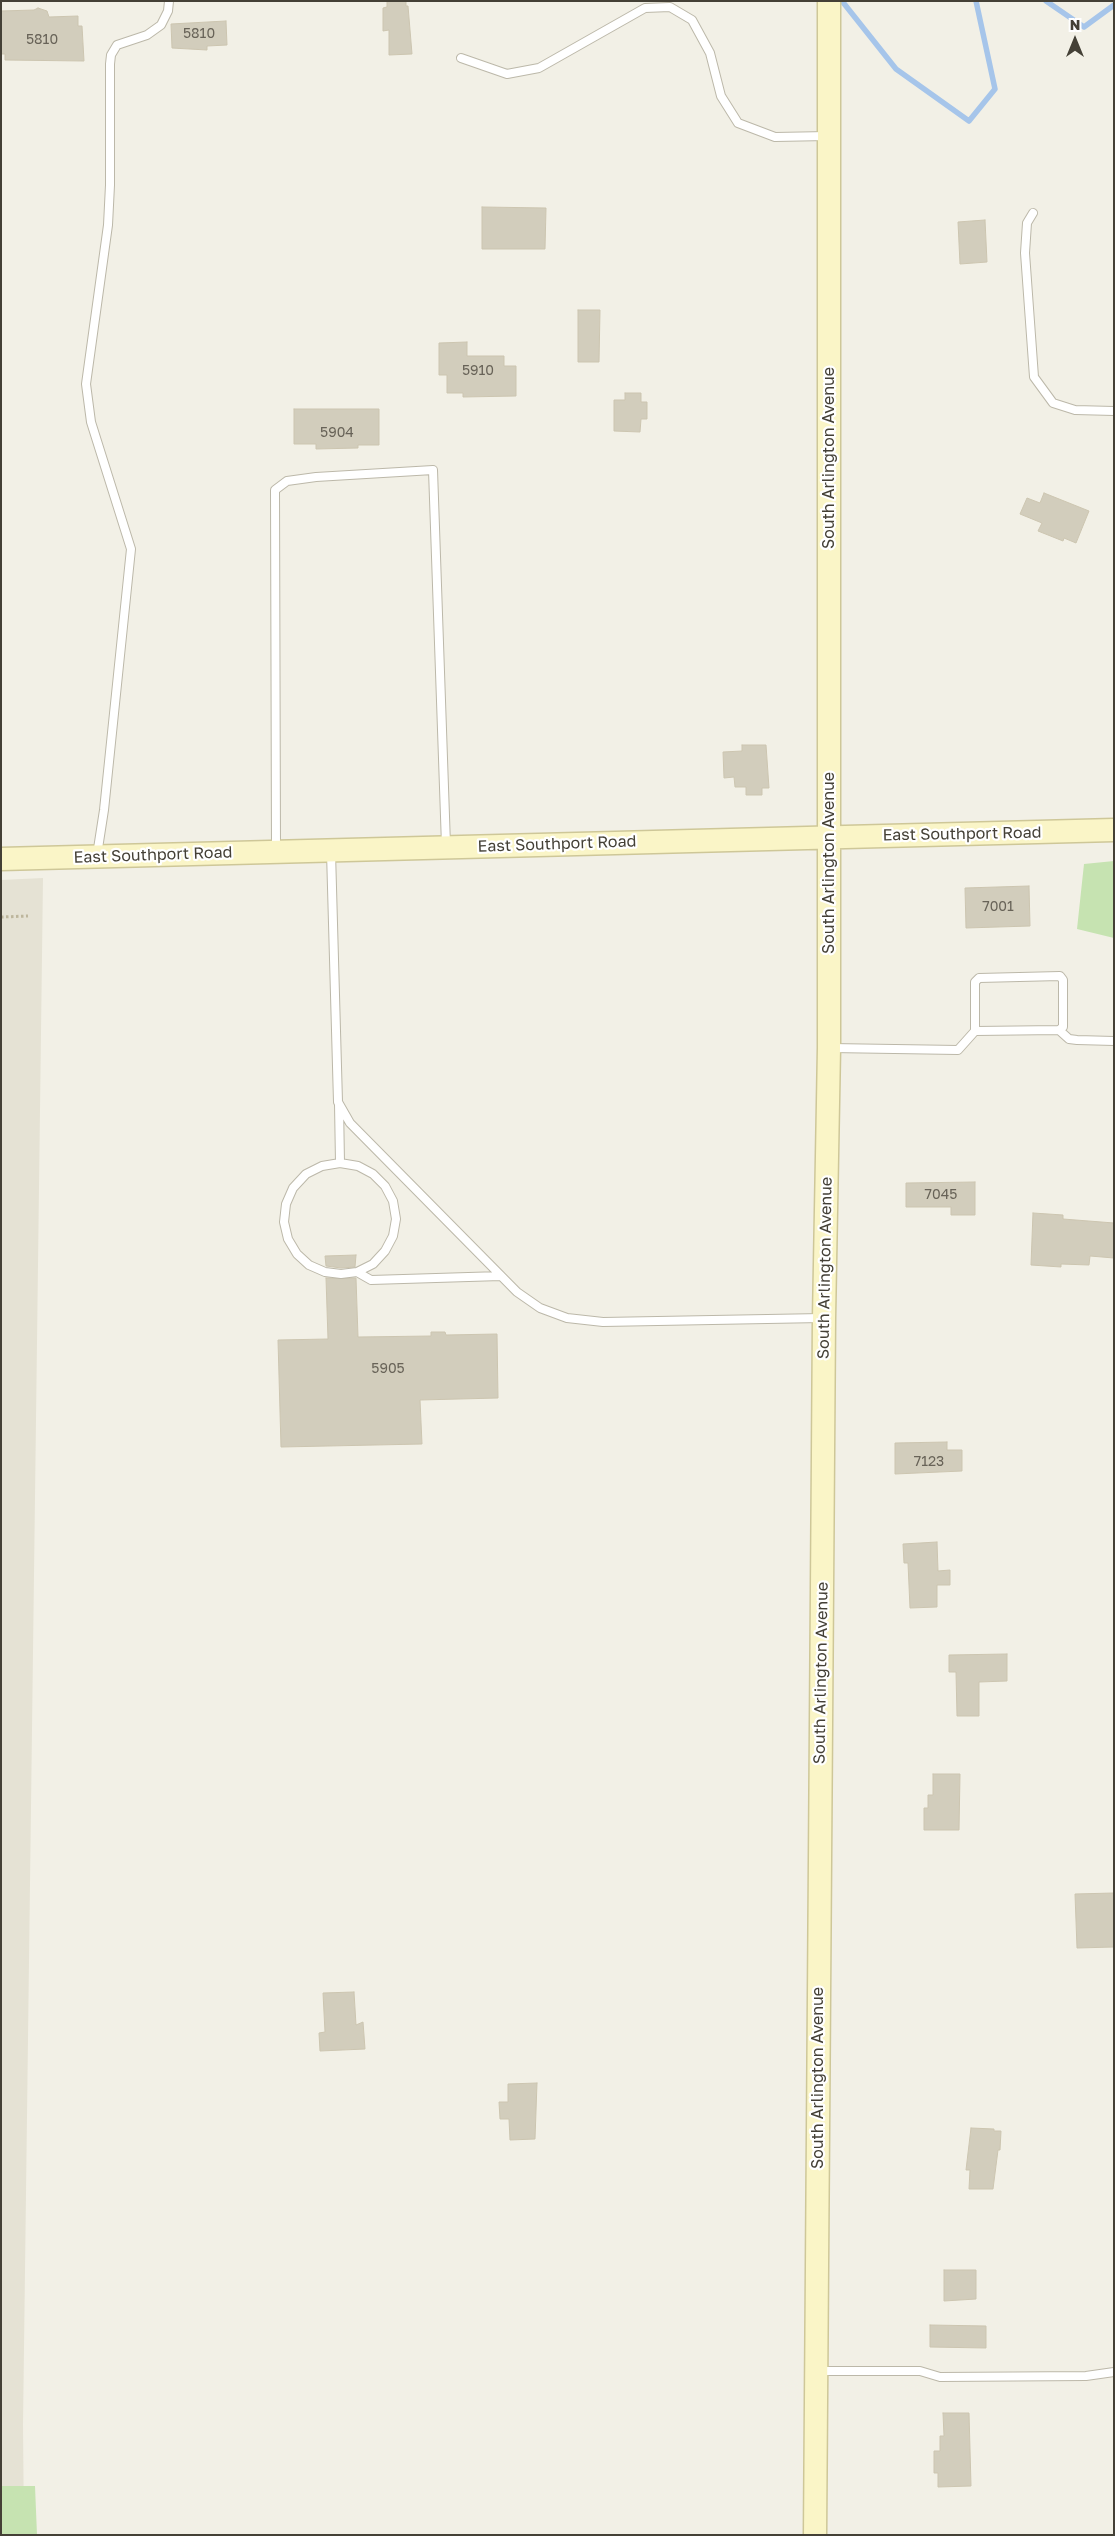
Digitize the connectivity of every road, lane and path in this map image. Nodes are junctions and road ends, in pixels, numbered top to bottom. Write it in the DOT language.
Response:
graph roads {
  1 [pos="169,1"];
  2 [pos="830,2"];
  3 [pos="462,58"];
  4 [pos="829,136"];
  5 [pos="1033,213"];
  6 [pos="1114,410"];
  7 [pos="1114,830"];
  8 [pos="828,836"];
  9 [pos="446,847"];
  10 [pos="330,850"];
  11 [pos="276,852"];
  12 [pos="96,856"];
  13 [pos="1,859"];
  14 [pos="28,916"];
  15 [pos="1,917"];
  16 [pos="1059,1030"];
  17 [pos="975,1031"];
  18 [pos="1114,1041"];
  19 [pos="829,1048"];
  20 [pos="338,1102"];
  21 [pos="340,1163"];
  22 [pos="357,1272"];
  23 [pos="500,1276"];
  24 [pos="824,1318"];
  25 [pos="816,2370"];
  26 [pos="1114,2372"];
  27 [pos="815,2535"];
  1 -- 12 [label="lane"];
  2 -- 4 [label="main road, South Arlington Avenue"];
  3 -- 4 [label="lane"];
  4 -- 8 [label="main road, South Arlington Avenue"];
  5 -- 6 [label="lane"];
  7 -- 8 [label="main road, East Southport Road"];
  8 -- 9 [label="main road, East Southport Road"];
  8 -- 19 [label="main road, South Arlington Avenue"];
  9 -- 10 [label="main road, East Southport Road"];
  9 -- 11 [label="lane"];
  10 -- 11 [label="main road, East Southport Road"];
  10 -- 20 [label="lane"];
  11 -- 12 [label="main road, East Southport Road"];
  12 -- 13 [label="main road, East Southport Road"];
  14 -- 15 [label="path"];
  16 -- 17 [label="lane"];
  16 -- 17 [label="lane"];
  16 -- 18 [label="lane"];
  17 -- 19 [label="lane"];
  19 -- 24 [label="main road, South Arlington Avenue"];
  20 -- 21 [label="lane"];
  20 -- 23 [label="lane"];
  21 -- 22 [label="lane"];
  21 -- 22 [label="lane"];
  22 -- 23 [label="lane"];
  23 -- 24 [label="lane"];
  24 -- 25 [label="main road, South Arlington Avenue"];
  25 -- 26 [label="lane"];
  25 -- 27 [label="main road, South Arlington Avenue"];
}
